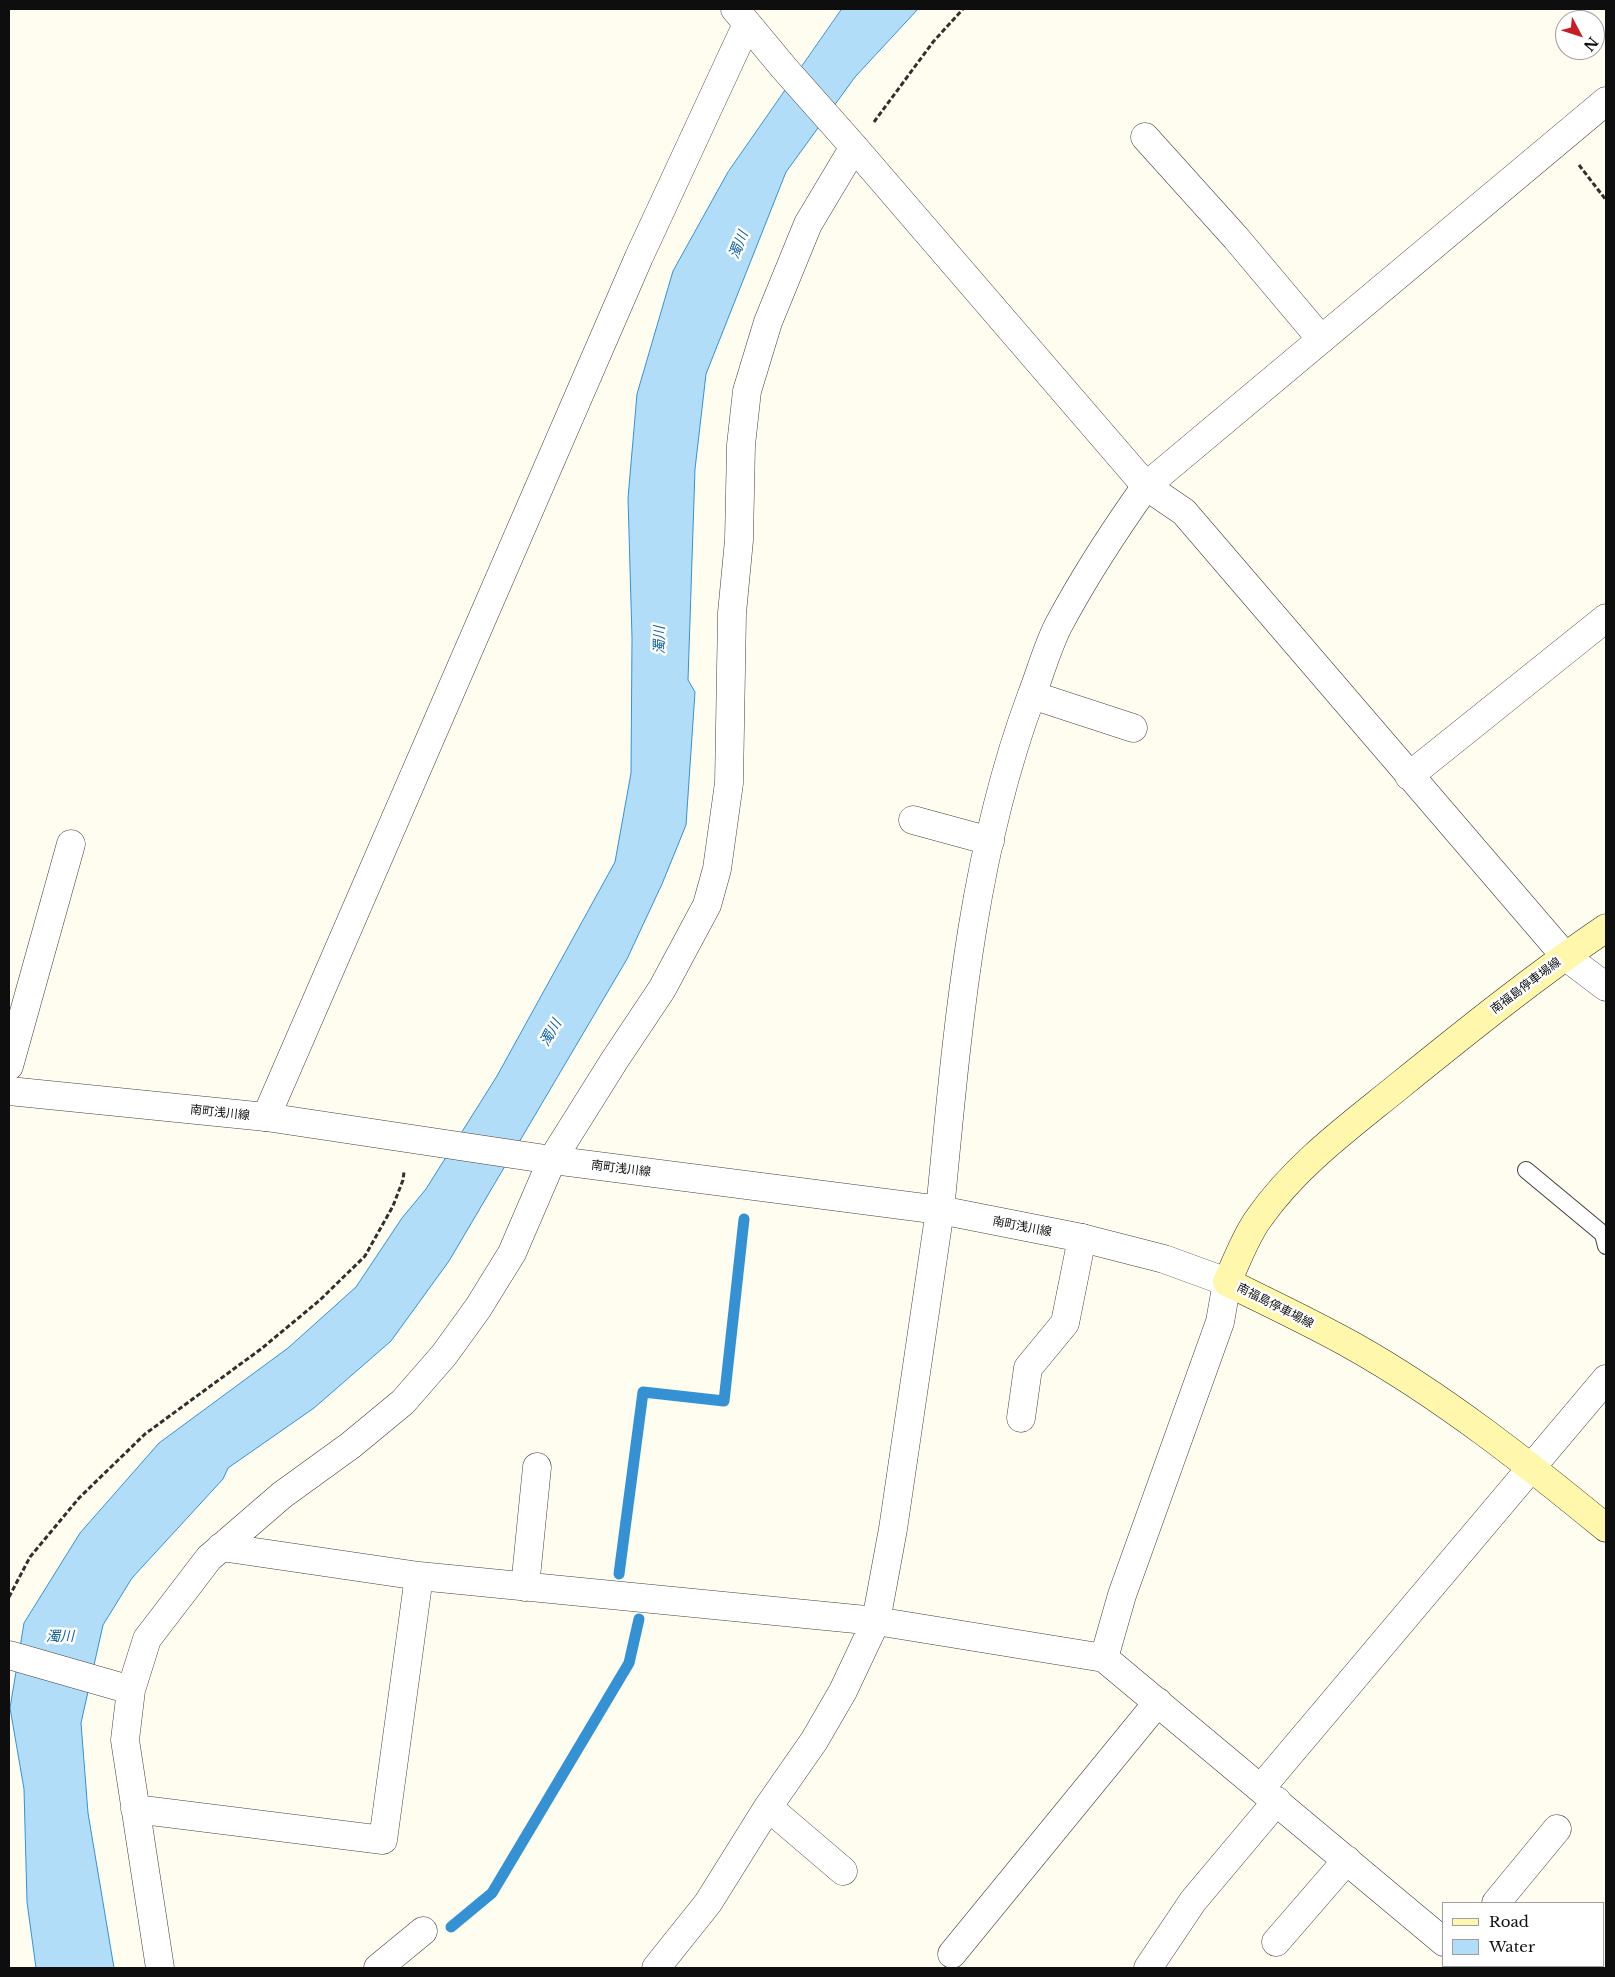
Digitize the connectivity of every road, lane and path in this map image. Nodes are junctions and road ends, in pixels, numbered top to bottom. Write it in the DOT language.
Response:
graph roads {
  1 [pos="963,9"];
  2 [pos="741,17"];
  3 [pos="1606,101"];
  4 [pos="1145,137"];
  5 [pos="846,138"];
  6 [pos="1558,140"];
  7 [pos="1606,200"];
  8 [pos="1321,339"];
  9 [pos="1146,486"];
  10 [pos="1606,618"];
  11 [pos="1032,695"];
  12 [pos="1133,728"];
  13 [pos="1409,776"];
  14 [pos="913,820"];
  15 [pos="990,841"];
  16 [pos="71,844"];
  17 [pos="1606,928"];
  18 [pos="1565,956"];
  19 [pos="1606,987"];
  20 [pos="9,1066"];
  21 [pos="9,1091"];
  22 [pos="266,1117"];
  23 [pos="416,1140"];
  24 [pos="544,1158"];
  25 [pos="1526,1170"];
  26 [pos="940,1210"];
  27 [pos="1082,1238"];
  28 [pos="1606,1246"];
  29 [pos="1227,1282"];
  30 [pos="1606,1379"];
  31 [pos="1021,1418"];
  32 [pos="537,1467"];
  33 [pos="1533,1468"];
  34 [pos="1606,1528"];
  35 [pos="221,1547"];
  36 [pos="419,1576"];
  37 [pos="525,1587"];
  38 [pos="9,1597"];
  39 [pos="876,1620"];
  40 [pos="9,1655"];
  41 [pos="1104,1658"];
  42 [pos="126,1689"];
  43 [pos="1158,1702"];
  44 [pos="1269,1794"];
  45 [pos="768,1807"];
  46 [pos="135,1809"];
  47 [pos="1557,1829"];
  48 [pos="1347,1860"];
  49 [pos="843,1871"];
  50 [pos="1497,1902"];
  51 [pos="423,1931"];
  52 [pos="1442,1940"];
  53 [pos="1276,1942"];
  54 [pos="952,1954"];
  55 [pos="160,1968"];
  56 [pos="378,1968"];
  57 [pos="656,1968"];
  58 [pos="1148,1968"];
  1 -- 5 [label="path"];
  2 -- 5 [label="street"];
  2 -- 22 [label="street"];
  3 -- 6 [label="street"];
  4 -- 8 [label="street"];
  5 -- 9 [label="street"];
  5 -- 24 [label="street"];
  6 -- 7 [label="path"];
  6 -- 8 [label="street"];
  8 -- 9 [label="street"];
  9 -- 11 [label="street"];
  9 -- 13 [label="street"];
  10 -- 13 [label="street"];
  11 -- 12 [label="street"];
  11 -- 15 [label="street"];
  13 -- 18 [label="street"];
  14 -- 15 [label="street"];
  15 -- 26 [label="street"];
  16 -- 20 [label="street"];
  17 -- 18 [label="main road, 南福島停車場線"];
  18 -- 19 [label="street"];
  18 -- 29 [label="main road, 南福島停車場線"];
  21 -- 22 [label="street, 南町浅川線"];
  22 -- 23 [label="street, 南町浅川線"];
  23 -- 24 [label="street, 南町浅川線"];
  23 -- 38 [label="path"];
  24 -- 26 [label="street, 南町浅川線"];
  24 -- 35 [label="street"];
  25 -- 28 [label="lane"];
  26 -- 27 [label="street, 南町浅川線"];
  26 -- 39 [label="street"];
  27 -- 29 [label="street, 南町浅川線"];
  27 -- 31 [label="street"];
  29 -- 33 [label="main road, 南福島停車場線"];
  29 -- 41 [label="street"];
  30 -- 33 [label="street"];
  32 -- 37 [label="street"];
  33 -- 34 [label="main road, 南福島停車場線"];
  33 -- 44 [label="street"];
  35 -- 36 [label="street"];
  35 -- 42 [label="street"];
  36 -- 37 [label="street"];
  36 -- 46 [label="street"];
  37 -- 39 [label="street"];
  39 -- 41 [label="street"];
  39 -- 45 [label="street"];
  40 -- 42 [label="street"];
  41 -- 43 [label="street"];
  42 -- 46 [label="street"];
  43 -- 44 [label="street"];
  43 -- 54 [label="street"];
  44 -- 48 [label="street"];
  44 -- 58 [label="street"];
  45 -- 49 [label="street"];
  45 -- 57 [label="street"];
  46 -- 55 [label="street"];
  47 -- 50 [label="street"];
  48 -- 52 [label="street"];
  48 -- 53 [label="street"];
  51 -- 56 [label="street"];
}
